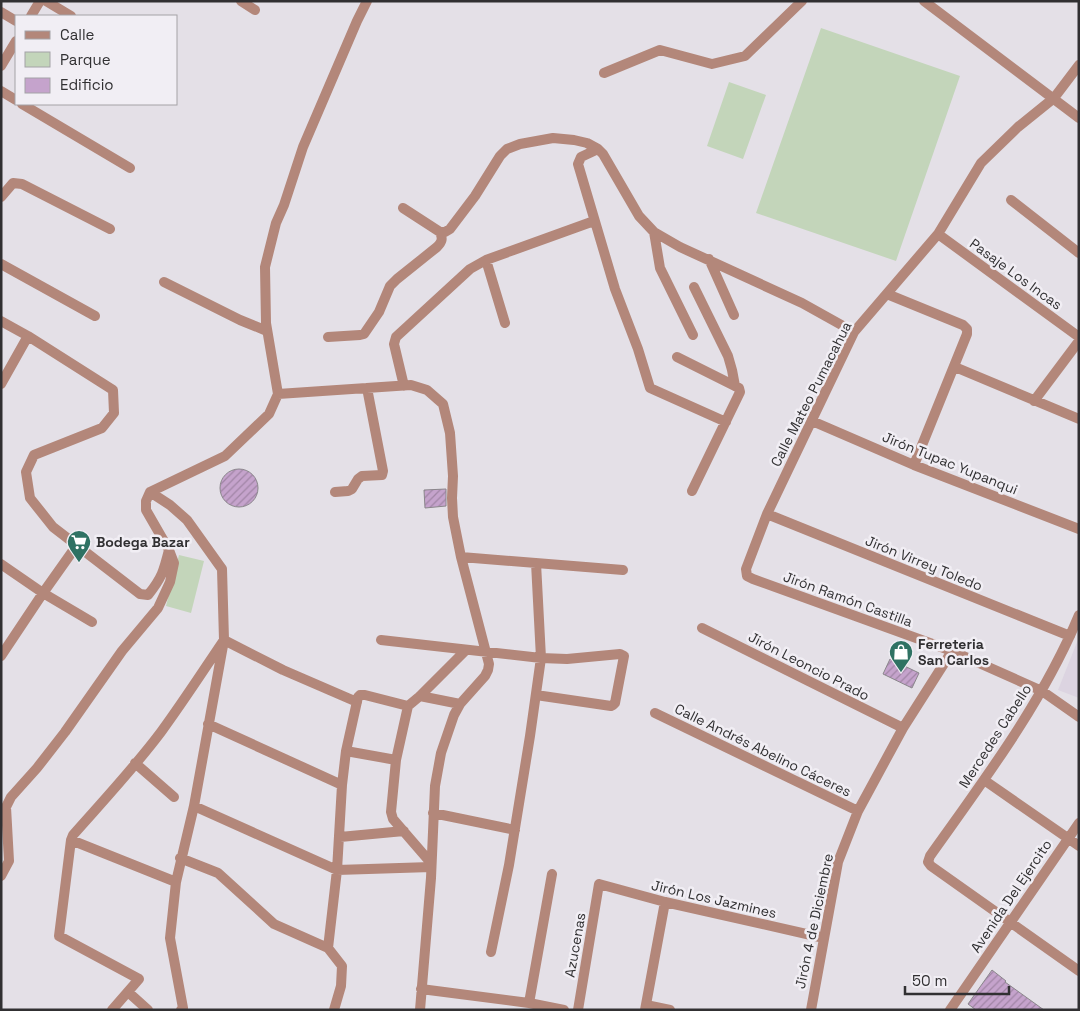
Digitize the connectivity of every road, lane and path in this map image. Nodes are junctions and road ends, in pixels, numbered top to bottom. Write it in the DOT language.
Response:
graph roads {
  1 [pos="40,1"];
  2 [pos="46,1"];
  3 [pos="241,1"];
  4 [pos="367,1"];
  5 [pos="802,1"];
  6 [pos="924,1"];
  7 [pos="255,10"];
  8 [pos="1,12"];
  9 [pos="32,15"];
  10 [pos="69,15"];
  11 [pos="15,20"];
  12 [pos="15,43"];
  13 [pos="1079,65"];
  14 [pos="1,66"];
  15 [pos="604,73"];
  16 [pos="1,91"];
  17 [pos="1054,98"];
  18 [pos="15,99"];
  19 [pos="24,105"];
  20 [pos="1079,118"];
  21 [pos="598,149"];
  22 [pos="130,168"];
  23 [pos="1,198"];
  24 [pos="1011,200"];
  25 [pos="403,208"];
  26 [pos="594,221"];
  27 [pos="110,229"];
  28 [pos="440,232"];
  29 [pos="654,232"];
  30 [pos="938,234"];
  31 [pos="1079,253"];
  32 [pos="709,259"];
  33 [pos="486,260"];
  34 [pos="1,264"];
  35 [pos="164,282"];
  36 [pos="694,287"];
  37 [pos="887,294"];
  38 [pos="734,315"];
  39 [pos="95,316"];
  40 [pos="1,321"];
  41 [pos="505,322"];
  42 [pos="268,331"];
  43 [pos="854,332"];
  44 [pos="693,335"];
  45 [pos="28,336"];
  46 [pos="328,337"];
  47 [pos="1079,337"];
  48 [pos="1079,341"];
  49 [pos="677,357"];
  50 [pos="955,367"];
  51 [pos="1,384"];
  52 [pos="404,386"];
  53 [pos="735,386"];
  54 [pos="367,388"];
  55 [pos="278,394"];
  56 [pos="1034,401"];
  57 [pos="1079,419"];
  58 [pos="812,421"];
  59 [pos="726,422"];
  60 [pos="914,465"];
  61 [pos="692,491"];
  62 [pos="150,492"];
  63 [pos="335,492"];
  64 [pos="767,514"];
  65 [pos="1079,529"];
  66 [pos="78,545"];
  67 [pos="169,550"];
  68 [pos="461,557"];
  69 [pos="536,563"];
  70 [pos="1,564"];
  71 [pos="746,569"];
  72 [pos="623,570"];
  73 [pos="43,593"];
  74 [pos="1079,615"];
  75 [pos="92,622"];
  76 [pos="702,628"];
  77 [pos="1070,636"];
  78 [pos="224,640"];
  79 [pos="381,640"];
  80 [pos="466,650"];
  81 [pos="952,651"];
  82 [pos="486,652"];
  83 [pos="1,656"];
  84 [pos="541,658"];
  85 [pos="1042,691"];
  86 [pos="420,696"];
  87 [pos="536,696"];
  88 [pos="357,702"];
  89 [pos="460,704"];
  90 [pos="408,706"];
  91 [pos="655,713"];
  92 [pos="1079,717"];
  93 [pos="208,724"];
  94 [pos="903,728"];
  95 [pos="346,751"];
  96 [pos="396,760"];
  97 [pos="135,763"];
  98 [pos="984,780"];
  99 [pos="342,785"];
  100 [pos="174,797"];
  101 [pos="194,806"];
  102 [pos="858,811"];
  103 [pos="433,813"];
  104 [pos="1079,823"];
  105 [pos="515,830"];
  106 [pos="404,831"];
  107 [pos="340,837"];
  108 [pos="1067,838"];
  109 [pos="71,840"];
  110 [pos="1079,846"];
  111 [pos="180,858"];
  112 [pos="431,865"];
  113 [pos="337,870"];
  114 [pos="552,874"];
  115 [pos="1,876"];
  116 [pos="176,882"];
  117 [pos="599,884"];
  118 [pos="665,902"];
  119 [pos="1009,923"];
  120 [pos="824,938"];
  121 [pos="328,948"];
  122 [pos="491,952"];
  123 [pos="1079,971"];
  124 [pos="421,989"];
  125 [pos="128,992"];
  126 [pos="529,1003"];
  127 [pos="645,1007"];
  128 [pos="953,1009"];
  129 [pos="112,1010"];
  130 [pos="148,1010"];
  131 [pos="181,1010"];
  132 [pos="334,1010"];
  133 [pos="420,1010"];
  134 [pos="564,1010"];
  135 [pos="578,1010"];
  136 [pos="670,1010"];
  137 [pos="810,1010"];
  1 -- 9 [label="street"];
  2 -- 10 [label="street"];
  3 -- 7 [label="street"];
  4 -- 42 [label="street"];
  5 -- 15 [label="street"];
  6 -- 17 [label="street"];
  8 -- 11 [label="street"];
  12 -- 14 [label="street"];
  13 -- 17 [label="street, Calle Mateo Pumacahua"];
  16 -- 18 [label="street"];
  17 -- 20 [label="street"];
  17 -- 30 [label="street, Calle Mateo Pumacahua"];
  19 -- 22 [label="street"];
  21 -- 26 [label="street"];
  21 -- 28 [label="street"];
  21 -- 29 [label="street"];
  23 -- 27 [label="street"];
  24 -- 31 [label="street"];
  25 -- 28 [label="street"];
  26 -- 33 [label="street"];
  26 -- 59 [label="street"];
  28 -- 46 [label="street"];
  29 -- 32 [label="street"];
  29 -- 44 [label="street"];
  30 -- 37 [label="street, Calle Mateo Pumacahua"];
  30 -- 47 [label="street, Pasaje Los Incas"];
  32 -- 38 [label="street"];
  32 -- 43 [label="street"];
  33 -- 41 [label="street"];
  33 -- 52 [label="street"];
  34 -- 39 [label="street"];
  35 -- 42 [label="street"];
  36 -- 53 [label="street"];
  37 -- 43 [label="street, Calle Mateo Pumacahua"];
  37 -- 50 [label="street"];
  40 -- 45 [label="street"];
  42 -- 55 [label="street"];
  43 -- 58 [label="street, Calle Mateo Pumacahua"];
  45 -- 51 [label="street"];
  45 -- 66 [label="street"];
  48 -- 56 [label="street"];
  49 -- 53 [label="street"];
  50 -- 56 [label="street"];
  50 -- 60 [label="street"];
  52 -- 54 [label="street"];
  52 -- 68 [label="street"];
  53 -- 59 [label="street"];
  54 -- 55 [label="street"];
  54 -- 63 [label="street"];
  55 -- 62 [label="street"];
  56 -- 57 [label="street"];
  58 -- 60 [label="street, Jirón Tupac Yupanqui"];
  58 -- 64 [label="street, Calle Mateo Pumacahua"];
  59 -- 61 [label="street"];
  60 -- 65 [label="street, Jirón Tupac Yupanqui"];
  62 -- 67 [label="street"];
  62 -- 78 [label="street"];
  64 -- 71 [label="street, Calle Mateo Pumacahua"];
  64 -- 77 [label="street, Jirón Virrey Toledo"];
  66 -- 67 [label="street"];
  66 -- 73 [label="street"];
  67 -- 115 [label="street"];
  68 -- 69 [label="street"];
  68 -- 82 [label="street"];
  69 -- 72 [label="street"];
  69 -- 84 [label="street"];
  70 -- 73 [label="street"];
  71 -- 81 [label="street, Jirón Ramón Castilla"];
  73 -- 75 [label="street"];
  73 -- 83 [label="street"];
  74 -- 77 [label="street, Mercedes Cabello"];
  76 -- 94 [label="street, Jirón Leoncio Prado"];
  77 -- 85 [label="street, Mercedes Cabello"];
  78 -- 88 [label="street"];
  78 -- 93 [label="street"];
  78 -- 97 [label="street"];
  79 -- 80 [label="street"];
  80 -- 82 [label="street"];
  80 -- 86 [label="street"];
  81 -- 85 [label="street, Jirón Ramón Castilla"];
  81 -- 94 [label="street, Jirón 4 de Diciembre"];
  82 -- 84 [label="street"];
  82 -- 89 [label="street"];
  84 -- 87 [label="street"];
  84 -- 87 [label="street"];
  85 -- 92 [label="street, Jirón Ramón Castilla"];
  85 -- 98 [label="street, Mercedes Cabello"];
  86 -- 89 [label="street"];
  86 -- 90 [label="street"];
  87 -- 105 [label="street"];
  88 -- 90 [label="street"];
  88 -- 95 [label="street"];
  89 -- 103 [label="street"];
  90 -- 96 [label="street"];
  91 -- 102 [label="street, Calle Andrés Abelino Cáceres"];
  93 -- 99 [label="street"];
  93 -- 101 [label="street"];
  94 -- 102 [label="street, Jirón 4 de Diciembre"];
  95 -- 96 [label="street"];
  95 -- 99 [label="street"];
  96 -- 106 [label="street"];
  97 -- 100 [label="street"];
  97 -- 109 [label="street"];
  98 -- 108 [label="street"];
  98 -- 119 [label="street, Mercedes Cabello"];
  99 -- 107 [label="street"];
  101 -- 111 [label="street"];
  101 -- 113 [label="street"];
  102 -- 120 [label="street, Jirón 4 de Diciembre"];
  103 -- 105 [label="street"];
  103 -- 112 [label="street"];
  104 -- 108 [label="street, Avenida Del Ejercito"];
  105 -- 122 [label="street"];
  106 -- 107 [label="street"];
  106 -- 112 [label="street"];
  107 -- 113 [label="street"];
  108 -- 110 [label="street"];
  108 -- 119 [label="street, Avenida Del Ejercito"];
  109 -- 116 [label="street"];
  109 -- 125 [label="street"];
  111 -- 116 [label="street"];
  111 -- 121 [label="street"];
  112 -- 113 [label="street"];
  112 -- 124 [label="street"];
  113 -- 121 [label="street"];
  114 -- 126 [label="street"];
  116 -- 131 [label="street"];
  117 -- 118 [label="street, Jirón Los Jazmines"];
  117 -- 135 [label="street, Azucenas"];
  118 -- 120 [label="street, Jirón Los Jazmines"];
  118 -- 127 [label="street"];
  119 -- 123 [label="street"];
  119 -- 128 [label="street, Avenida Del Ejercito"];
  120 -- 137 [label="street, Jirón 4 de Diciembre"];
  121 -- 132 [label="street"];
  124 -- 126 [label="street"];
  124 -- 133 [label="street"];
  125 -- 129 [label="street"];
  125 -- 130 [label="street"];
  126 -- 134 [label="street"];
  127 -- 136 [label="street"];
}
